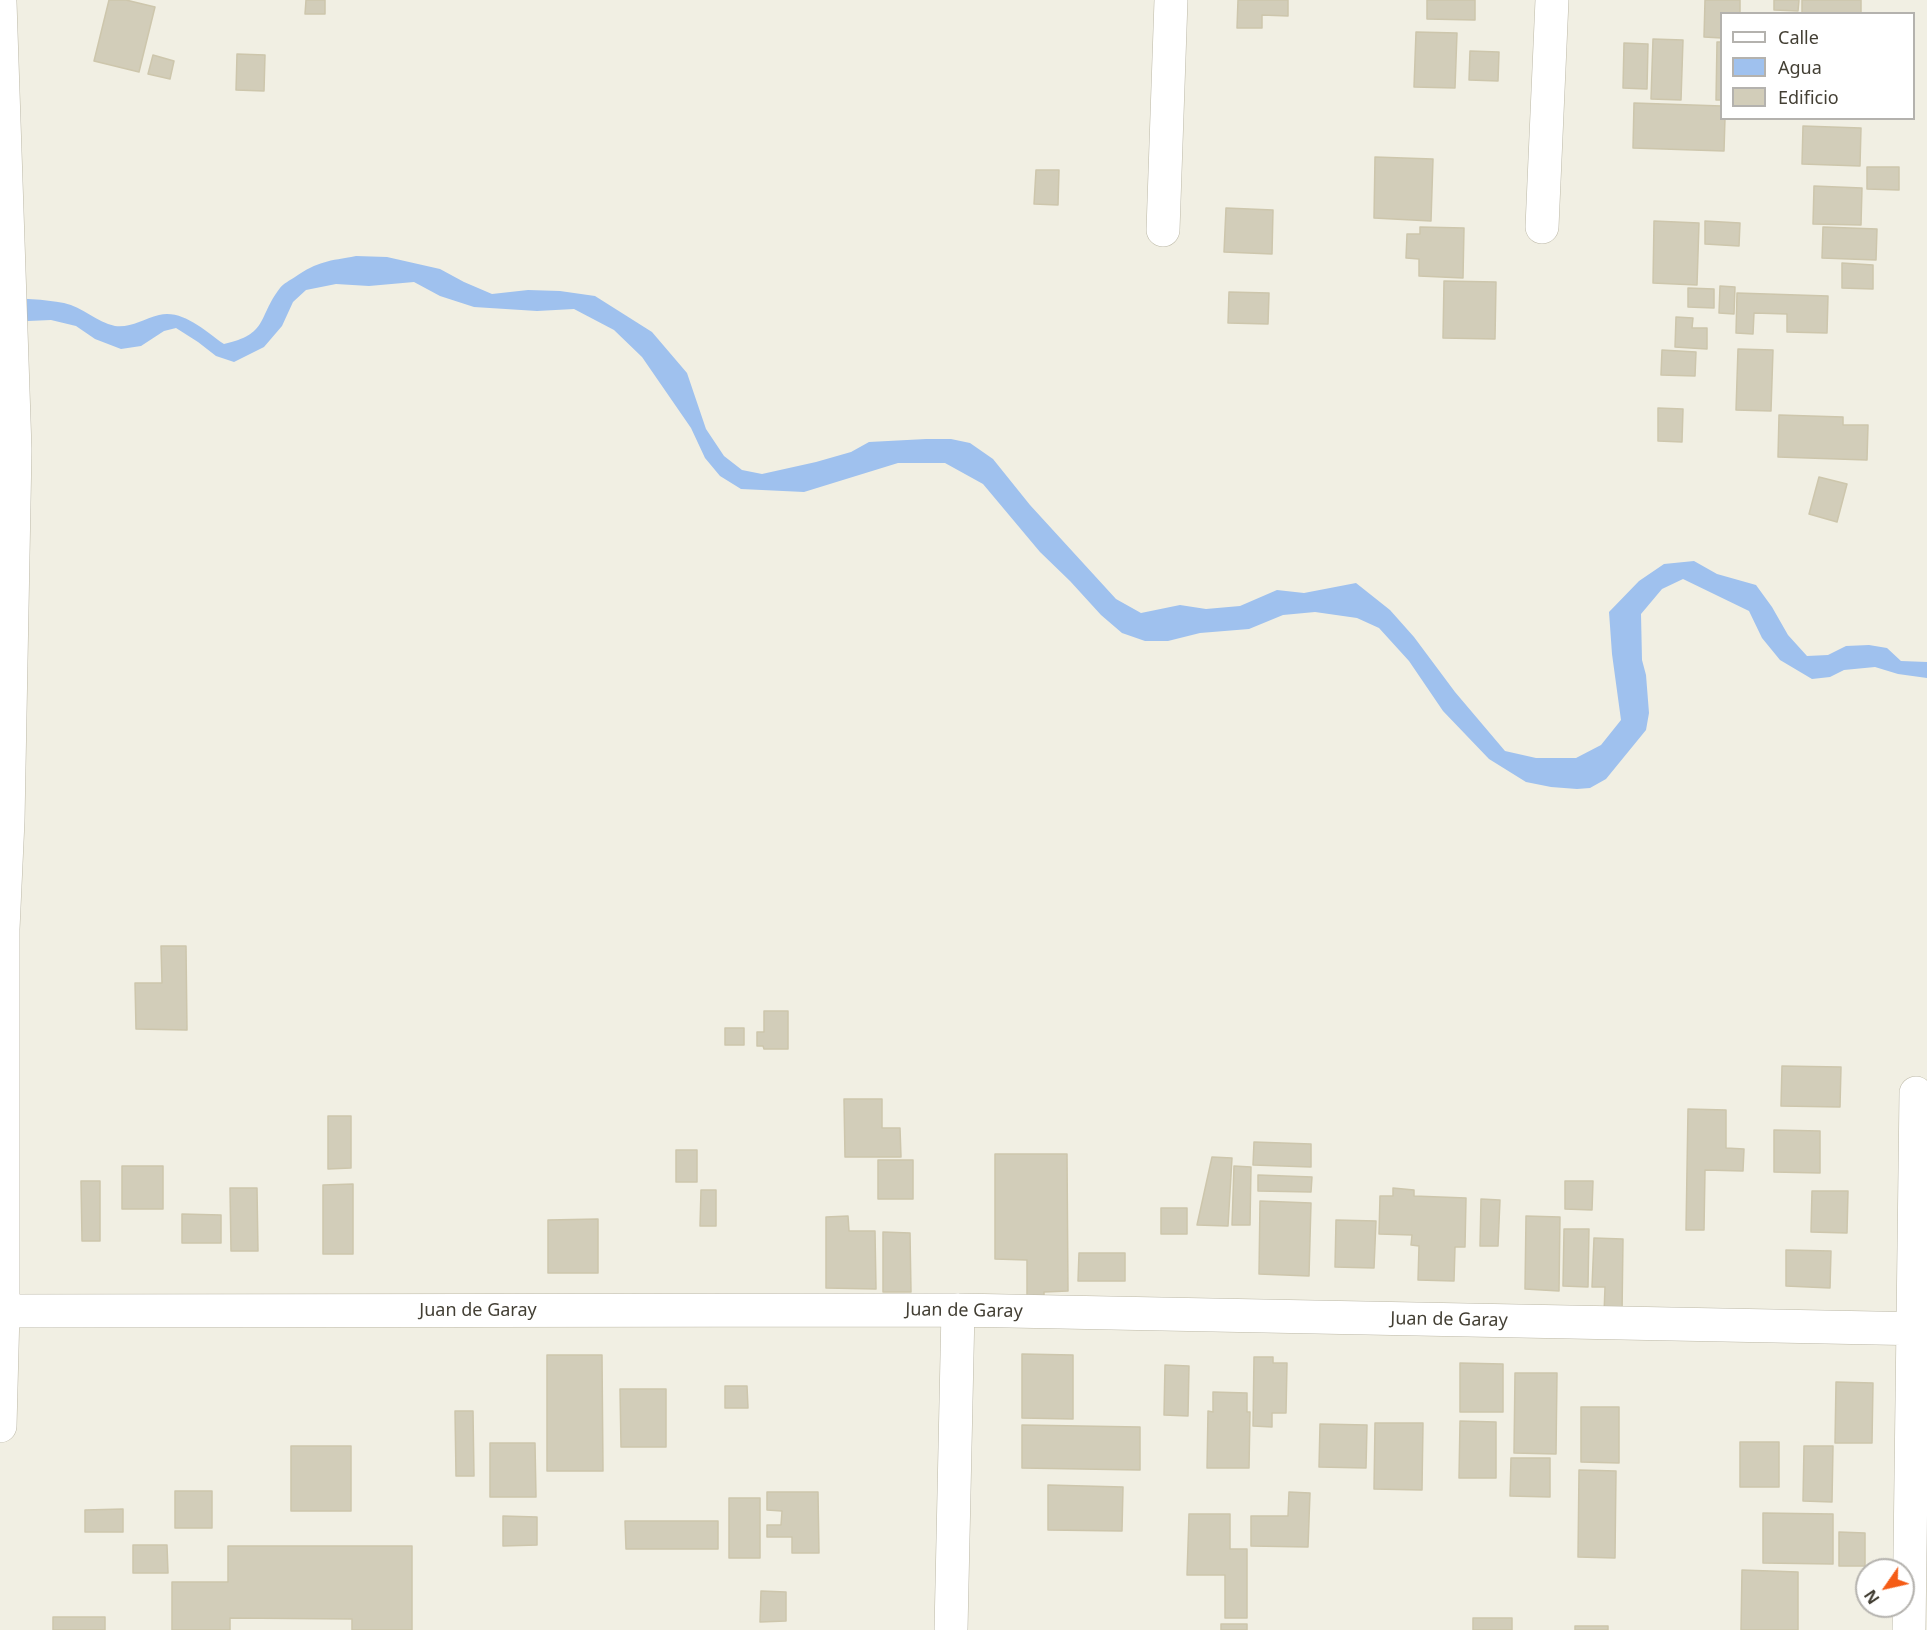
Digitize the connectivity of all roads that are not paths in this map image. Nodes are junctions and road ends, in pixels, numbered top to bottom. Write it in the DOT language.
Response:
graph roads {
  1 [pos="1171,0"];
  2 [pos="1552,0"];
  3 [pos="0,2"];
  4 [pos="1542,227"];
  5 [pos="1163,230"];
  6 [pos="8,448"];
  7 [pos="4,820"];
  8 [pos="1916,1093"];
  9 [pos="958,1310"];
  10 [pos="2,1311"];
  11 [pos="1920,1329"];
  12 [pos="0,1426"];
  13 [pos="951,1630"];
  14 [pos="1909,1630"];
  1 -- 5 [label="street"];
  2 -- 4 [label="street"];
  3 -- 6 [label="street"];
  6 -- 7 [label="street"];
  7 -- 10 [label="street"];
  8 -- 11 [label="street"];
  9 -- 10 [label="street, Juan de Garay"];
  9 -- 11 [label="street, Juan de Garay"];
  9 -- 13 [label="street"];
  10 -- 12 [label="street"];
  11 -- 14 [label="street"];
}
